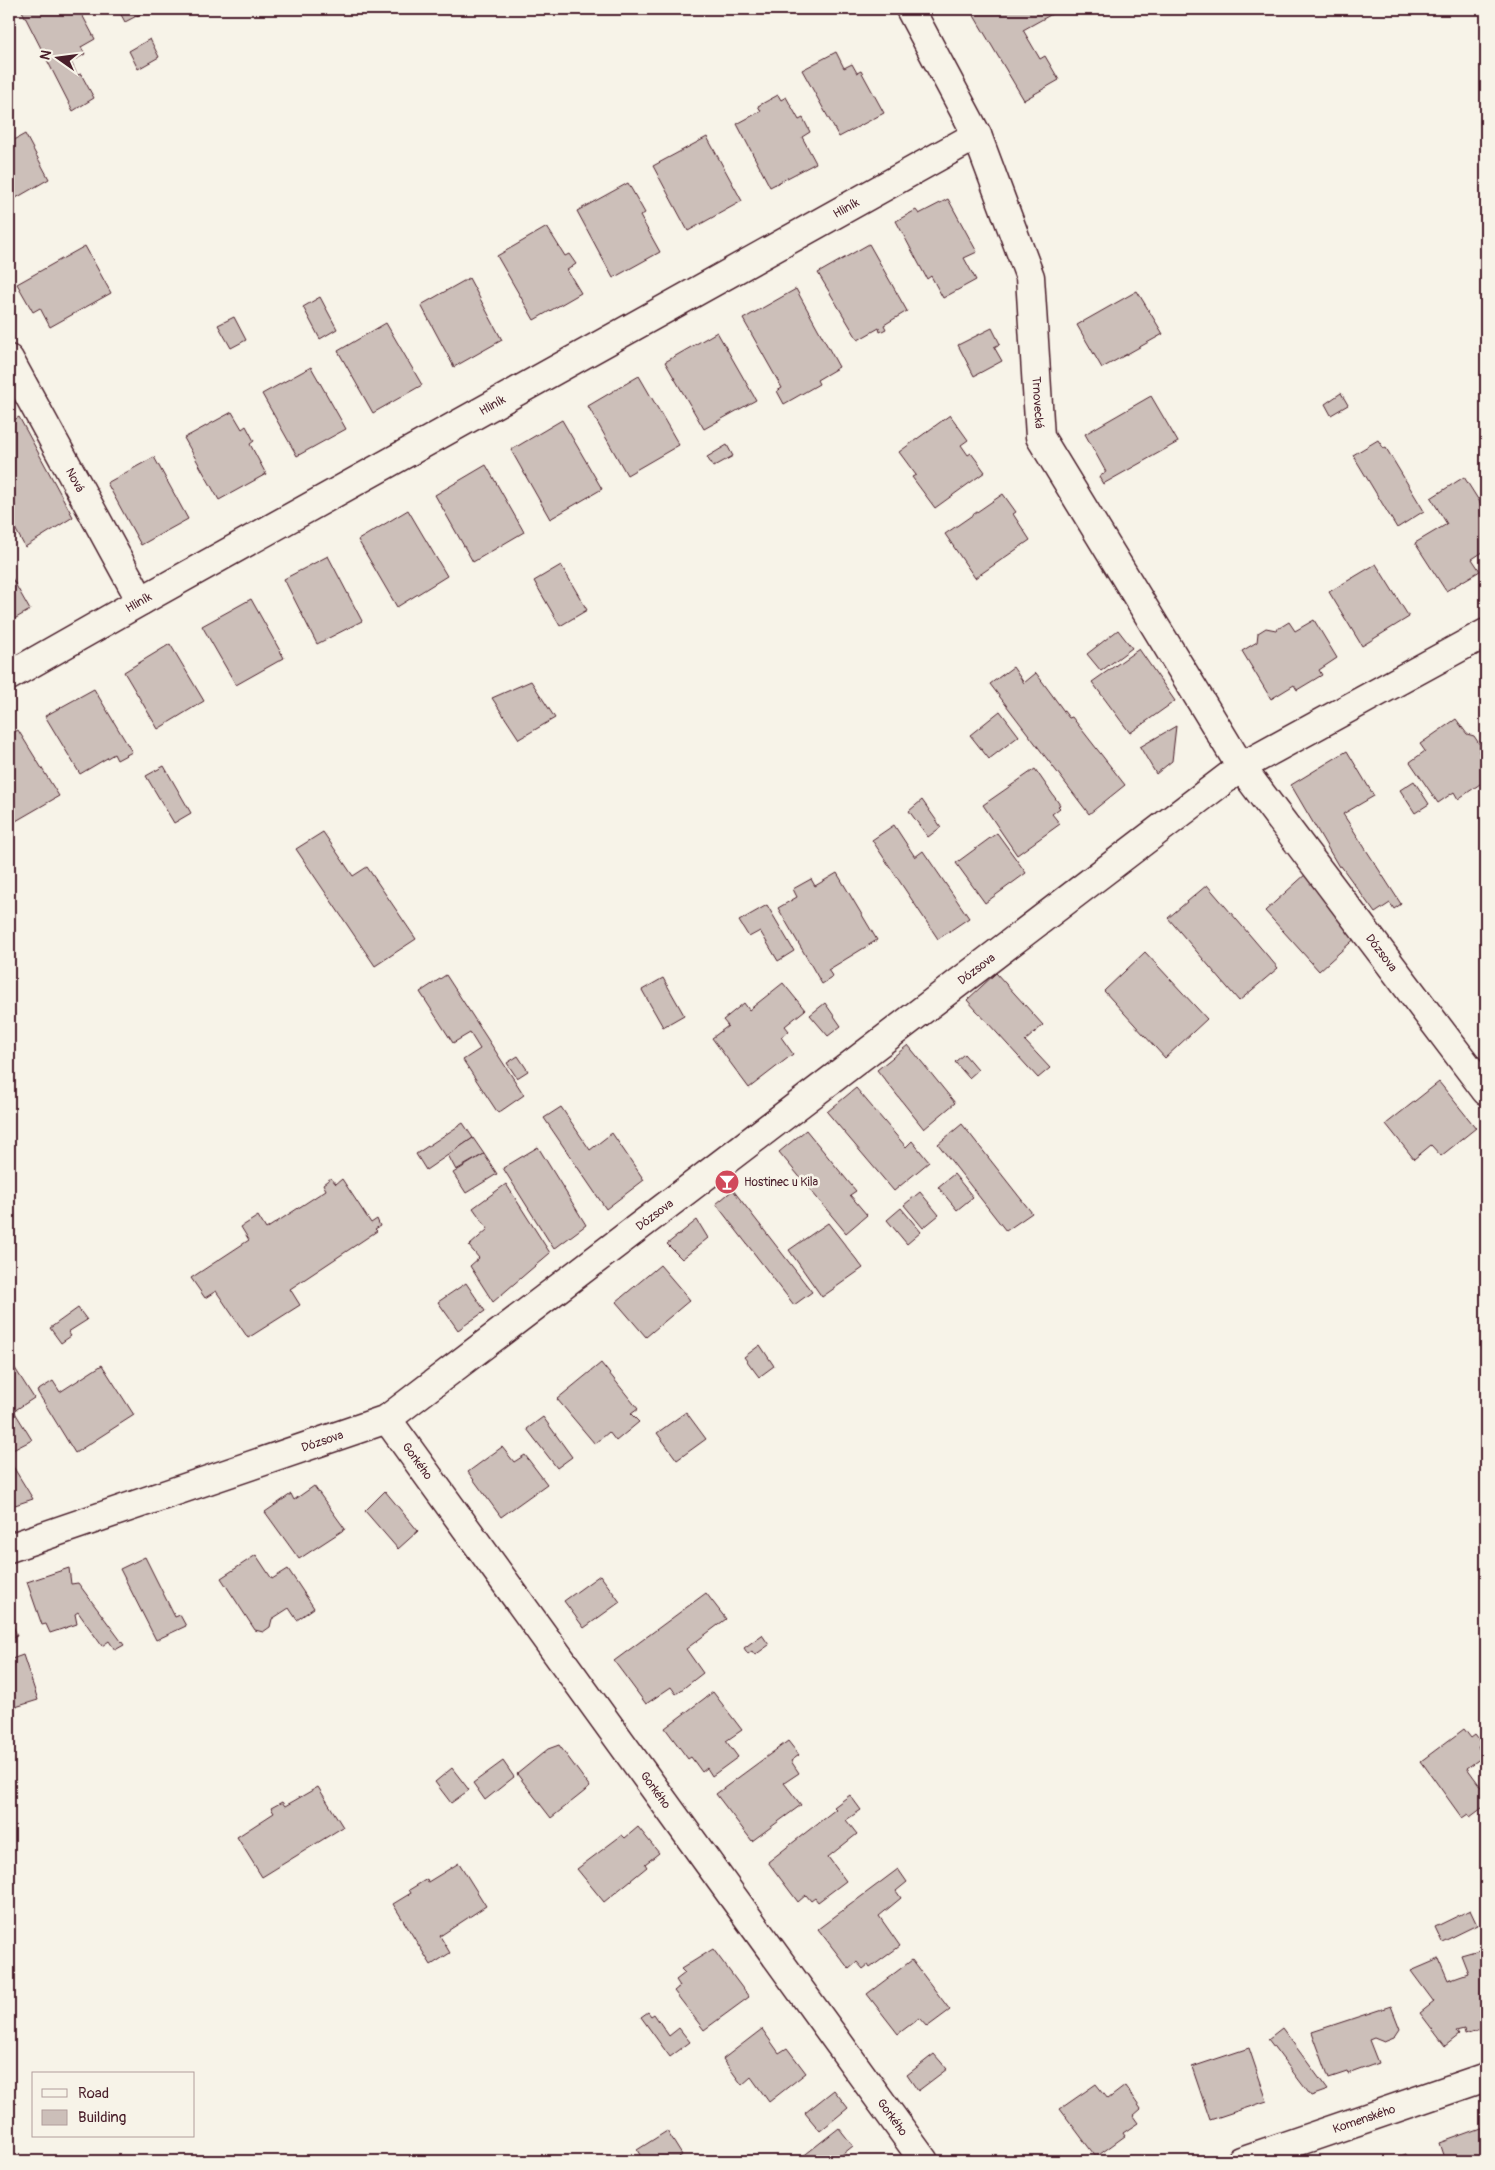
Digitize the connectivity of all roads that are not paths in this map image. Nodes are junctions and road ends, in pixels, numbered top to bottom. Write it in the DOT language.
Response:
graph roads {
  1 [pos="910,9"];
  2 [pos="977,135"];
  3 [pos="9,359"];
  4 [pos="141,601"];
  5 [pos="1486,633"];
  6 [pos="9,676"];
  7 [pos="1241,767"];
  8 [pos="1486,1091"];
  9 [pos="387,1419"];
  10 [pos="9,1548"];
  11 [pos="1486,2077"];
  12 [pos="924,2161"];
  13 [pos="1241,2161"];
  1 -- 2 [label="street, Trnovecká"];
  2 -- 4 [label="street, Hliník"];
  2 -- 7 [label="street, Trnovecká"];
  3 -- 4 [label="street, Nová"];
  4 -- 6 [label="street, Hliník"];
  5 -- 7 [label="street, Dózsova"];
  7 -- 8 [label="street, Dózsova"];
  7 -- 9 [label="street, Dózsova"];
  9 -- 10 [label="street, Dózsova"];
  9 -- 12 [label="street, Gorkého"];
  11 -- 13 [label="street, Komenského"];
}
